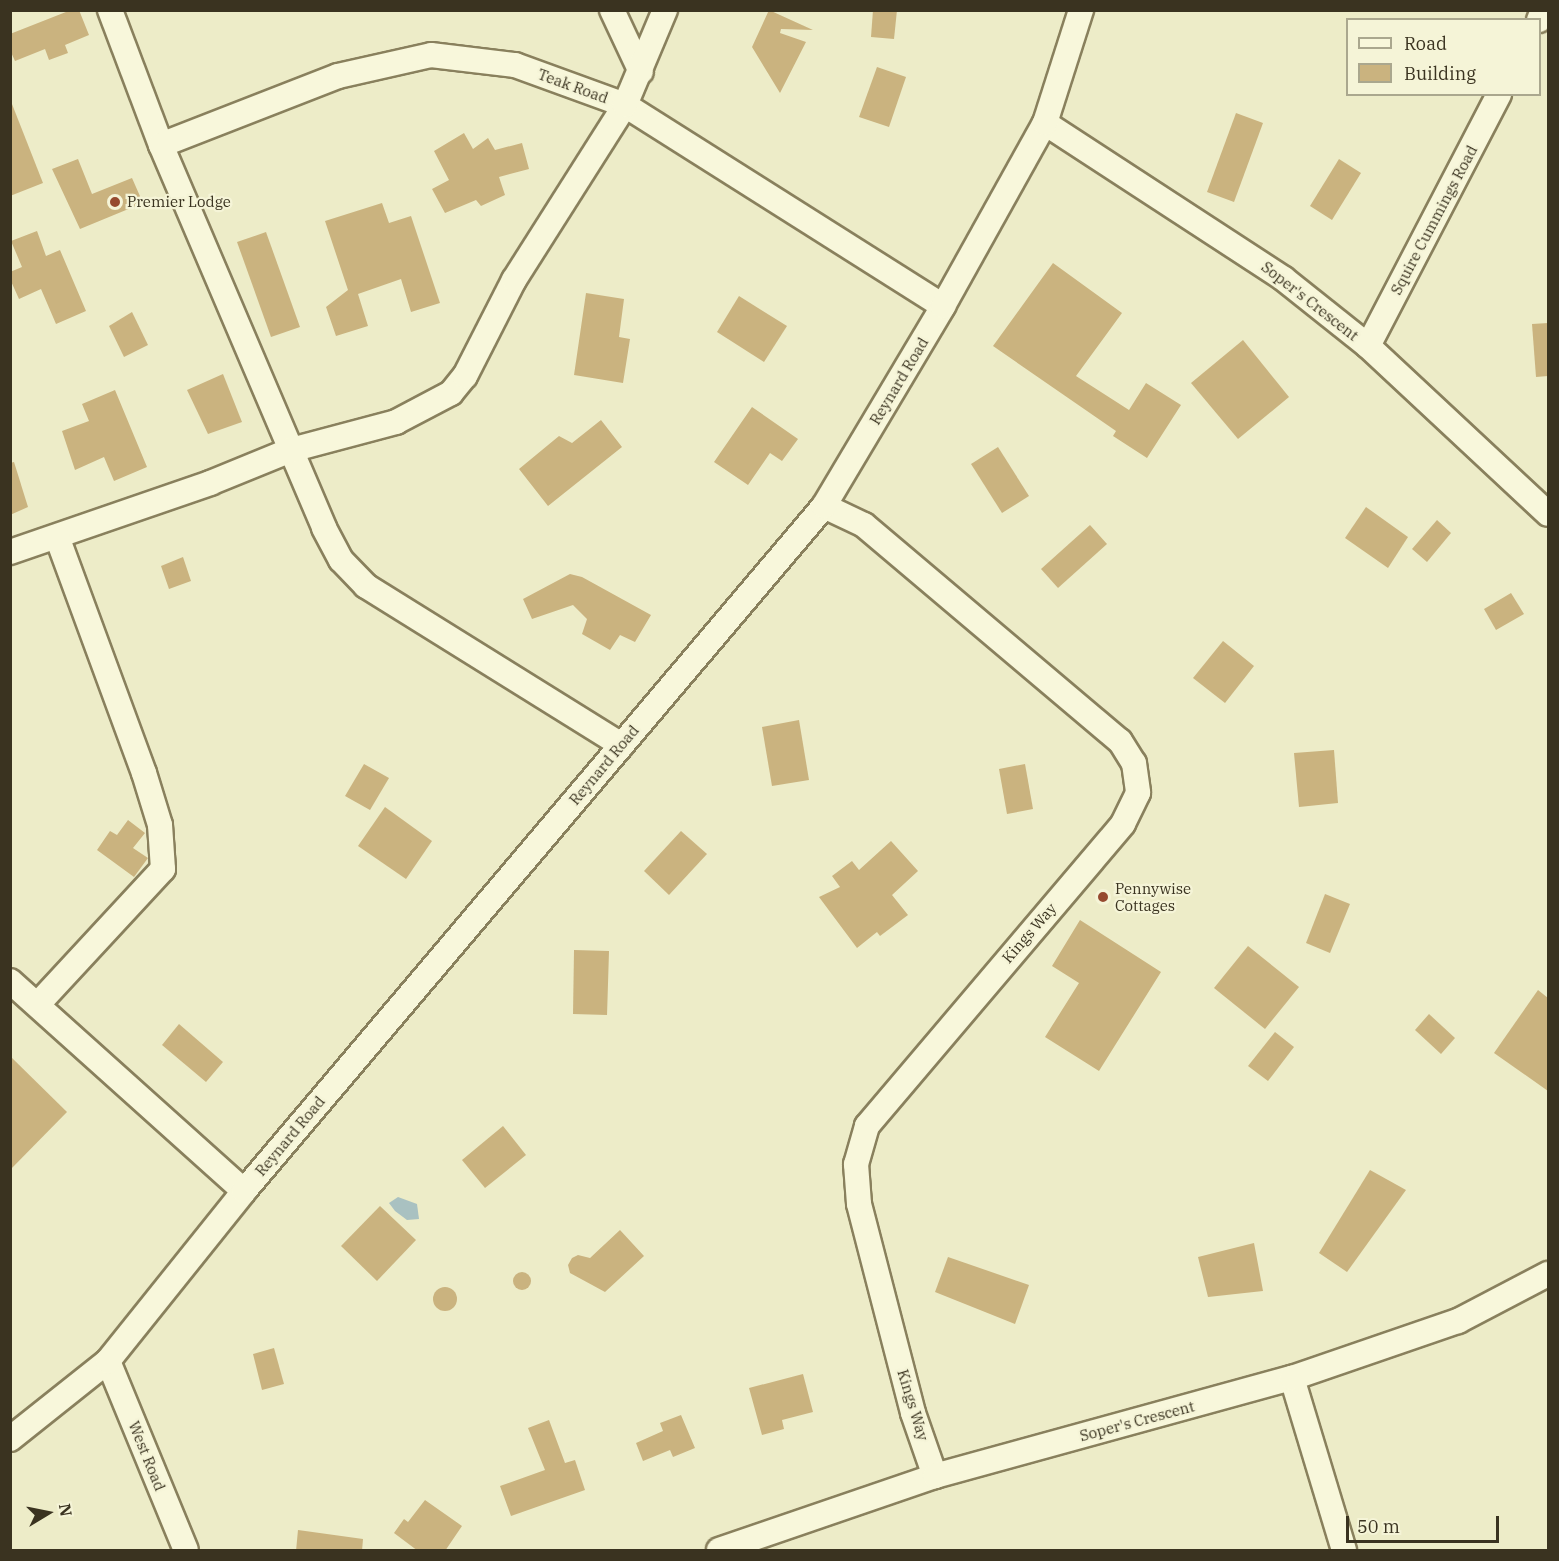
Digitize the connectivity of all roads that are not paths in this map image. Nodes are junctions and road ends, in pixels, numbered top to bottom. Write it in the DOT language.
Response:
graph roads {
  1 [pos="110,10"];
  2 [pos="612,10"];
  3 [pos="665,10"];
  4 [pos="1081,10"];
  5 [pos="640,72"];
  6 [pos="1498,96"];
  7 [pos="625,105"];
  8 [pos="1045,123"];
  9 [pos="160,145"];
  10 [pos="943,306"];
  11 [pos="1368,346"];
  12 [pos="291,450"];
  13 [pos="824,506"];
  14 [pos="1548,514"];
  15 [pos="57,537"];
  16 [pos="10,552"];
  17 [pos="621,745"];
  18 [pos="10,981"];
  19 [pos="38,1004"];
  20 [pos="244,1191"];
  21 [pos="1548,1274"];
  22 [pos="108,1361"];
  23 [pos="1292,1378"];
  24 [pos="10,1439"];
  25 [pos="935,1476"];
  26 [pos="186,1551"];
  27 [pos="719,1551"];
  28 [pos="1344,1551"];
  1 -- 9 [label="street"];
  2 -- 5 [label="street"];
  3 -- 5 [label="street"];
  4 -- 8 [label="street, Reynard Road"];
  5 -- 7 [label="street"];
  6 -- 11 [label="street, Squire Cummings Road"];
  7 -- 9 [label="street, Teak Road"];
  7 -- 10 [label="street, Teak Road"];
  7 -- 12 [label="street"];
  8 -- 10 [label="street, Reynard Road"];
  8 -- 11 [label="street, Soper's Crescent"];
  9 -- 12 [label="street"];
  10 -- 13 [label="street, Reynard Road"];
  11 -- 14 [label="street, Soper's Crescent"];
  12 -- 15 [label="street"];
  12 -- 17 [label="street"];
  13 -- 17 [label="street, Reynard Road"];
  13 -- 25 [label="street, Kings Way"];
  15 -- 16 [label="street"];
  15 -- 19 [label="street"];
  17 -- 20 [label="street, Reynard Road"];
  18 -- 19 [label="street"];
  19 -- 20 [label="street"];
  20 -- 22 [label="street, Reynard Road"];
  21 -- 23 [label="street, Soper's Crescent"];
  22 -- 24 [label="street, Reynard Road"];
  22 -- 26 [label="street, West Road"];
  23 -- 25 [label="street, Soper's Crescent"];
  23 -- 28 [label="street"];
  25 -- 27 [label="street, Soper's Crescent"];
}
